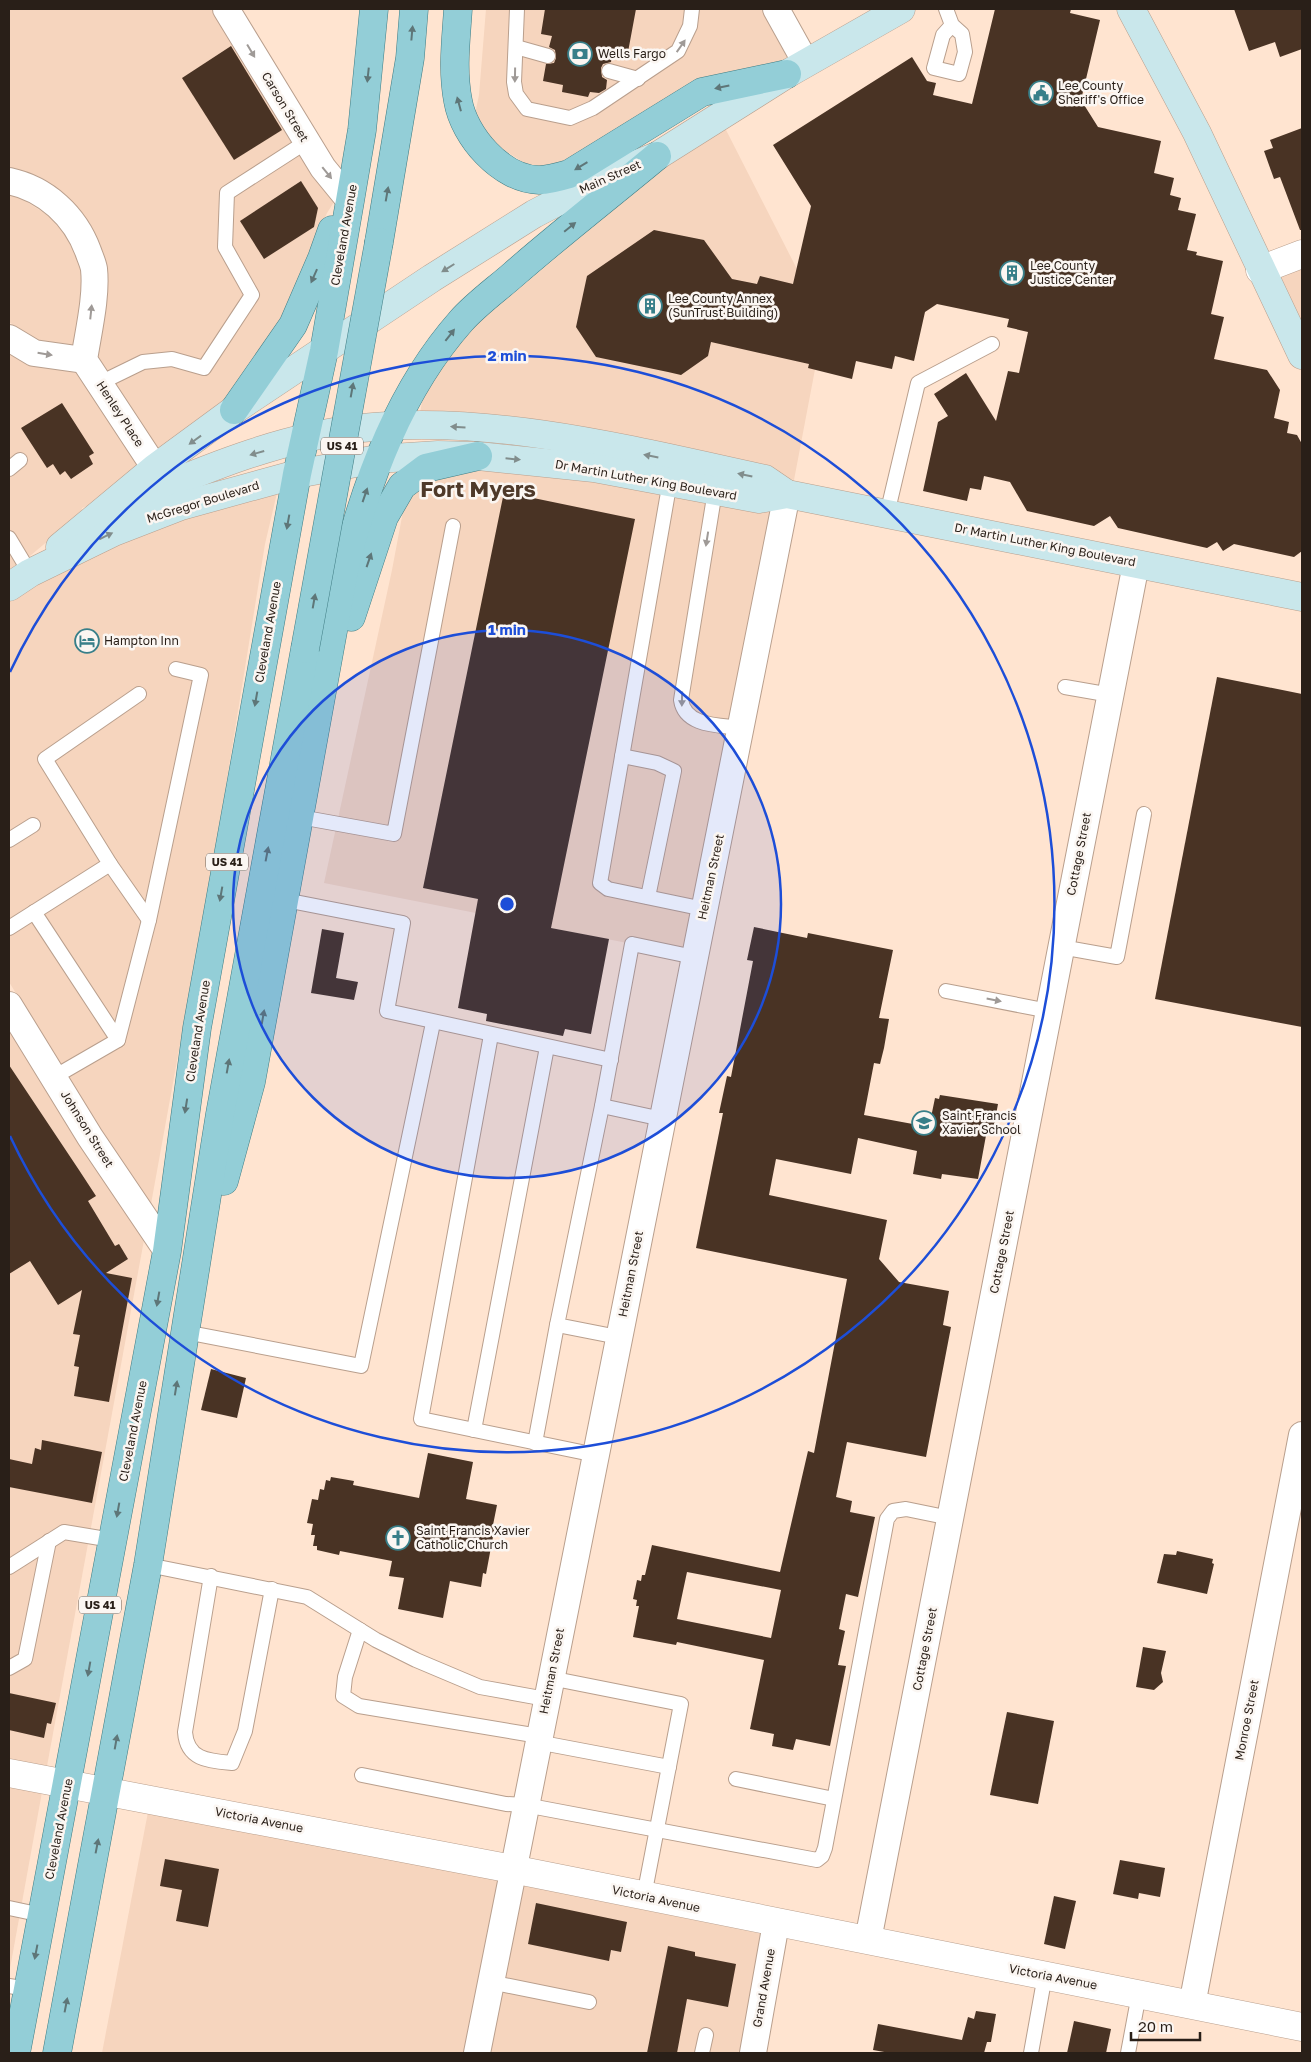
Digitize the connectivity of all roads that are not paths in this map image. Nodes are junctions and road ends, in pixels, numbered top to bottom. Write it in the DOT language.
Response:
graph roads {
  1 [pos="226,9"];
  2 [pos="374,9"];
  3 [pos="414,9"];
  4 [pos="458,9"];
  5 [pos="517,9"];
  6 [pos="692,9"];
  7 [pos="776,9"];
  8 [pos="901,9"];
  9 [pos="946,9"];
  10 [pos="1131,9"];
  11 [pos="952,25"];
  12 [pos="516,47"];
  13 [pos="548,56"];
  14 [pos="797,68"];
  15 [pos="609,71"];
  16 [pos="638,79"];
  17 [pos="306,142"];
  18 [pos="658,156"];
  19 [pos="9,181"];
  20 [pos="350,201"];
  21 [pos="534,214"];
  22 [pos="1302,254"];
  23 [pos="1260,270"];
  24 [pos="9,338"];
  25 [pos="992,344"];
  26 [pos="324,351"];
  27 [pos="1302,355"];
  28 [pos="84,360"];
  29 [pos="421,374"];
  30 [pos="100,383"];
  31 [pos="315,387"];
  32 [pos="234,410"];
  33 [pos="394,426"];
  34 [pos="360,428"];
  35 [pos="304,440"];
  36 [pos="478,456"];
  37 [pos="377,459"];
  38 [pos="155,468"];
  39 [pos="297,474"];
  40 [pos="670,481"];
  41 [pos="715,491"];
  42 [pos="787,494"];
  43 [pos="887,514"];
  44 [pos="97,516"];
  45 [pos="453,526"];
  46 [pos="9,538"];
  47 [pos="1136,564"];
  48 [pos="19,580"];
  49 [pos="1302,586"];
  50 [pos="1272,591"];
  51 [pos="1302,597"];
  52 [pos="176,669"];
  53 [pos="1065,686"];
  54 [pos="139,694"];
  55 [pos="1111,695"];
  56 [pos="742,728"];
  57 [pos="622,756"];
  58 [pos="308,775"];
  59 [pos="1144,814"];
  60 [pos="300,817"];
  61 [pos="32,825"];
  62 [pos="9,840"];
  63 [pos="110,864"];
  64 [pos="648,897"];
  65 [pos="285,900"];
  66 [pos="704,909"];
  67 [pos="34,912"];
  68 [pos="149,920"];
  69 [pos="9,928"];
  70 [pos="1061,947"];
  71 [pos="694,958"];
  72 [pos="946,991"];
  73 [pos="9,1005"];
  74 [pos="1049,1011"];
  75 [pos="433,1023"];
  76 [pos="492,1035"];
  77 [pos="118,1040"];
  78 [pos="547,1047"];
  79 [pos="611,1060"];
  80 [pos="54,1077"];
  81 [pos="602,1106"];
  82 [pos="662,1119"];
  83 [pos="166,1251"];
  84 [pos="195,1278"];
  85 [pos="557,1325"];
  86 [pos="185,1332"];
  87 [pos="618,1337"];
  88 [pos="474,1430"];
  89 [pos="1302,1435"];
  90 [pos="535,1443"];
  91 [pos="596,1455"];
  92 [pos="950,1518"];
  93 [pos="112,1540"];
  94 [pos="49,1541"];
  95 [pos="148,1565"];
  96 [pos="9,1567"];
  97 [pos="211,1576"];
  98 [pos="272,1590"];
  99 [pos="360,1630"];
  100 [pos="9,1668"];
  101 [pos="548,1689"];
  102 [pos="538,1739"];
  103 [pos="669,1767"];
  104 [pos="9,1773"];
  105 [pos="362,1775"];
  106 [pos="736,1779"];
  107 [pos="68,1783"];
  108 [pos="108,1790"];
  109 [pos="834,1799"];
  110 [pos="525,1805"];
  111 [pos="657,1831"];
  112 [pos="512,1869"];
  113 [pos="644,1896"];
  114 [pos="9,1908"];
  115 [pos="42,1915"];
  116 [pos="776,1923"];
  117 [pos="868,1940"];
  118 [pos="1045,1976"];
  119 [pos="490,1982"];
  120 [pos="19,1988"];
  121 [pos="1139,1994"];
  122 [pos="589,2002"];
  123 [pos="1192,2005"];
  124 [pos="1302,2028"];
  125 [pos="706,2035"];
  126 [pos="16,2053"];
  127 [pos="57,2053"];
  128 [pos="476,2053"];
  129 [pos="702,2053"];
  130 [pos="752,2053"];
  131 [pos="1031,2053"];
  132 [pos="1128,2053"];
  1 -- 17 [label="street, Carson Street, one-way"];
  2 -- 20 [label="main road, Cleveland Avenue / US 41, one-way"];
  84 -- 3 [label="main road, US 41, one-way, bridge"];
  14 -- 4 [label="main road, one-way"];
  5 -- 12 [label="lane"];
  16 -- 6 [label="lane, one-way"];
  7 -- 14 [label="street"];
  8 -- 14 [label="main road, Main Street"];
  9 -- 11 [label="lane"];
  10 -- 23 [label="main road"];
  12 -- 13 [label="lane"];
  12 -- 16 [label="lane, one-way"];
  14 -- 18 [label="main road, Main Street"];
  15 -- 16 [label="lane"];
  17 -- 20 [label="street, Carson Street, one-way"];
  17 -- 30 [label="lane"];
  18 -- 21 [label="main road, Main Street"];
  29 -- 18 [label="main road, one-way"];
  28 -- 19 [label="street, one-way"];
  20 -- 26 [label="main road, Cleveland Avenue / US 41"];
  20 -- 32 [label="main road, one-way"];
  21 -- 26 [label="main road, Main Street, one-way"];
  21 -- 31 [label="main road"];
  22 -- 23 [label="street"];
  23 -- 27 [label="main road"];
  24 -- 28 [label="street, one-way"];
  25 -- 43 [label="lane"];
  26 -- 31 [label="main road, Cleveland Avenue / US 41"];
  26 -- 32 [label="main road, McGregor Boulevard"];
  28 -- 30 [label="street, Henley Place"];
  29 -- 33 [label="main road"];
  29 -- 34 [label="main road"];
  30 -- 38 [label="street, Henley Place"];
  31 -- 35 [label="main road, Cleveland Avenue / US 41"];
  32 -- 38 [label="main road, McGregor Boulevard, one-way"];
  33 -- 34 [label="main road, Dr Martin Luther King Boulevard"];
  33 -- 37 [label="main road"];
  42 -- 33 [label="main road, Dr Martin Luther King Boulevard, one-way"];
  34 -- 35 [label="main road, Dr Martin Luther King Boulevard"];
  34 -- 39 [label="main road"];
  35 -- 39 [label="main road, Cleveland Avenue / US 41"];
  35 -- 44 [label="main road, McGregor Boulevard, one-way"];
  36 -- 37 [label="main road, Dr Martin Luther King Boulevard"];
  36 -- 40 [label="main road, Dr Martin Luther King Boulevard, one-way"];
  58 -- 36 [label="main road, one-way"];
  37 -- 39 [label="main road, Dr Martin Luther King Boulevard"];
  58 -- 37 [label="main road, one-way"];
  38 -- 44 [label="main road, McGregor Boulevard"];
  48 -- 39 [label="main road, McGregor Boulevard, one-way"];
  39 -- 83 [label="main road, Cleveland Avenue / US 41, one-way"];
  40 -- 41 [label="main road, Dr Martin Luther King Boulevard"];
  40 -- 57 [label="lane"];
  41 -- 42 [label="main road, Dr Martin Luther King Boulevard"];
  41 -- 56 [label="lane, one-way"];
  42 -- 43 [label="main road, Dr Martin Luther King Boulevard"];
  42 -- 56 [label="street, Heitman Street"];
  43 -- 47 [label="main road, Dr Martin Luther King Boulevard"];
  44 -- 48 [label="main road, McGregor Boulevard"];
  45 -- 60 [label="lane"];
  46 -- 48 [label="lane"];
  47 -- 50 [label="main road, Dr Martin Luther King Boulevard"];
  47 -- 55 [label="street, Cottage Street"];
  49 -- 50 [label="main road"];
  50 -- 51 [label="main road, Dr Martin Luther King Boulevard"];
  52 -- 68 [label="lane"];
  53 -- 55 [label="lane"];
  54 -- 63 [label="lane"];
  55 -- 70 [label="street, Cottage Street"];
  56 -- 66 [label="street, Heitman Street"];
  57 -- 64 [label="lane"];
  57 -- 64 [label="lane"];
  58 -- 60 [label="main road"];
  59 -- 70 [label="lane"];
  60 -- 65 [label="main road"];
  61 -- 62 [label="lane"];
  63 -- 67 [label="lane"];
  63 -- 68 [label="lane"];
  64 -- 66 [label="lane"];
  65 -- 75 [label="lane"];
  84 -- 65 [label="main road, one-way"];
  66 -- 71 [label="street, Heitman Street"];
  67 -- 69 [label="lane"];
  67 -- 77 [label="lane"];
  68 -- 77 [label="lane"];
  70 -- 74 [label="street, Cottage Street"];
  71 -- 79 [label="lane"];
  71 -- 82 [label="street, Heitman Street"];
  72 -- 74 [label="lane, one-way"];
  73 -- 80 [label="street, Johnson Street"];
  74 -- 92 [label="street, Cottage Street"];
  75 -- 76 [label="lane"];
  75 -- 86 [label="lane"];
  76 -- 78 [label="lane"];
  76 -- 88 [label="lane"];
  77 -- 80 [label="lane"];
  78 -- 79 [label="lane"];
  78 -- 88 [label="lane"];
  79 -- 81 [label="lane"];
  80 -- 83 [label="street, Johnson Street"];
  81 -- 82 [label="lane"];
  81 -- 85 [label="lane"];
  82 -- 87 [label="street, Heitman Street"];
  83 -- 93 [label="main road, Cleveland Avenue / US 41, one-way"];
  84 -- 86 [label="main road, US 41"];
  85 -- 87 [label="lane"];
  85 -- 90 [label="lane"];
  95 -- 86 [label="main road, US 41, one-way"];
  87 -- 91 [label="street, Heitman Street"];
  88 -- 90 [label="lane"];
  89 -- 123 [label="street, Monroe Street"];
  90 -- 91 [label="lane"];
  91 -- 101 [label="street, Heitman Street"];
  92 -- 109 [label="lane"];
  92 -- 117 [label="street, Cottage Street"];
  93 -- 94 [label="lane"];
  93 -- 107 [label="main road, Cleveland Avenue / US 41, one-way"];
  94 -- 96 [label="lane"];
  94 -- 100 [label="lane"];
  95 -- 97 [label="lane"];
  108 -- 95 [label="main road, US 41, one-way"];
  97 -- 98 [label="lane"];
  97 -- 98 [label="lane"];
  98 -- 99 [label="lane"];
  99 -- 101 [label="lane"];
  99 -- 102 [label="lane"];
  101 -- 102 [label="street, Heitman Street"];
  101 -- 103 [label="lane"];
  102 -- 103 [label="lane"];
  102 -- 110 [label="street, Heitman Street"];
  103 -- 111 [label="lane"];
  104 -- 107 [label="street, Victoria Avenue"];
  105 -- 110 [label="lane"];
  106 -- 109 [label="lane"];
  107 -- 108 [label="street, Victoria Avenue"];
  107 -- 115 [label="main road, Cleveland Avenue / US 41"];
  108 -- 112 [label="street, Victoria Avenue"];
  127 -- 108 [label="main road, US 41, one-way"];
  109 -- 111 [label="lane"];
  110 -- 111 [label="lane"];
  110 -- 112 [label="street, Heitman Street"];
  111 -- 113 [label="lane"];
  112 -- 113 [label="street, Victoria Avenue"];
  112 -- 119 [label="street, Heitman Street"];
  113 -- 116 [label="street, Victoria Avenue"];
  114 -- 115 [label="lane"];
  115 -- 120 [label="main road, Cleveland Avenue / US 41, one-way"];
  116 -- 117 [label="street, Victoria Avenue"];
  116 -- 130 [label="street, Grand Avenue"];
  117 -- 118 [label="street, Victoria Avenue"];
  118 -- 121 [label="street, Victoria Avenue"];
  118 -- 131 [label="lane"];
  119 -- 122 [label="lane"];
  119 -- 128 [label="street, Heitman Street"];
  120 -- 126 [label="main road, Cleveland Avenue / US 41"];
  121 -- 123 [label="street, Victoria Avenue"];
  121 -- 132 [label="lane"];
  123 -- 124 [label="street, Victoria Avenue"];
  125 -- 129 [label="lane"];
}
